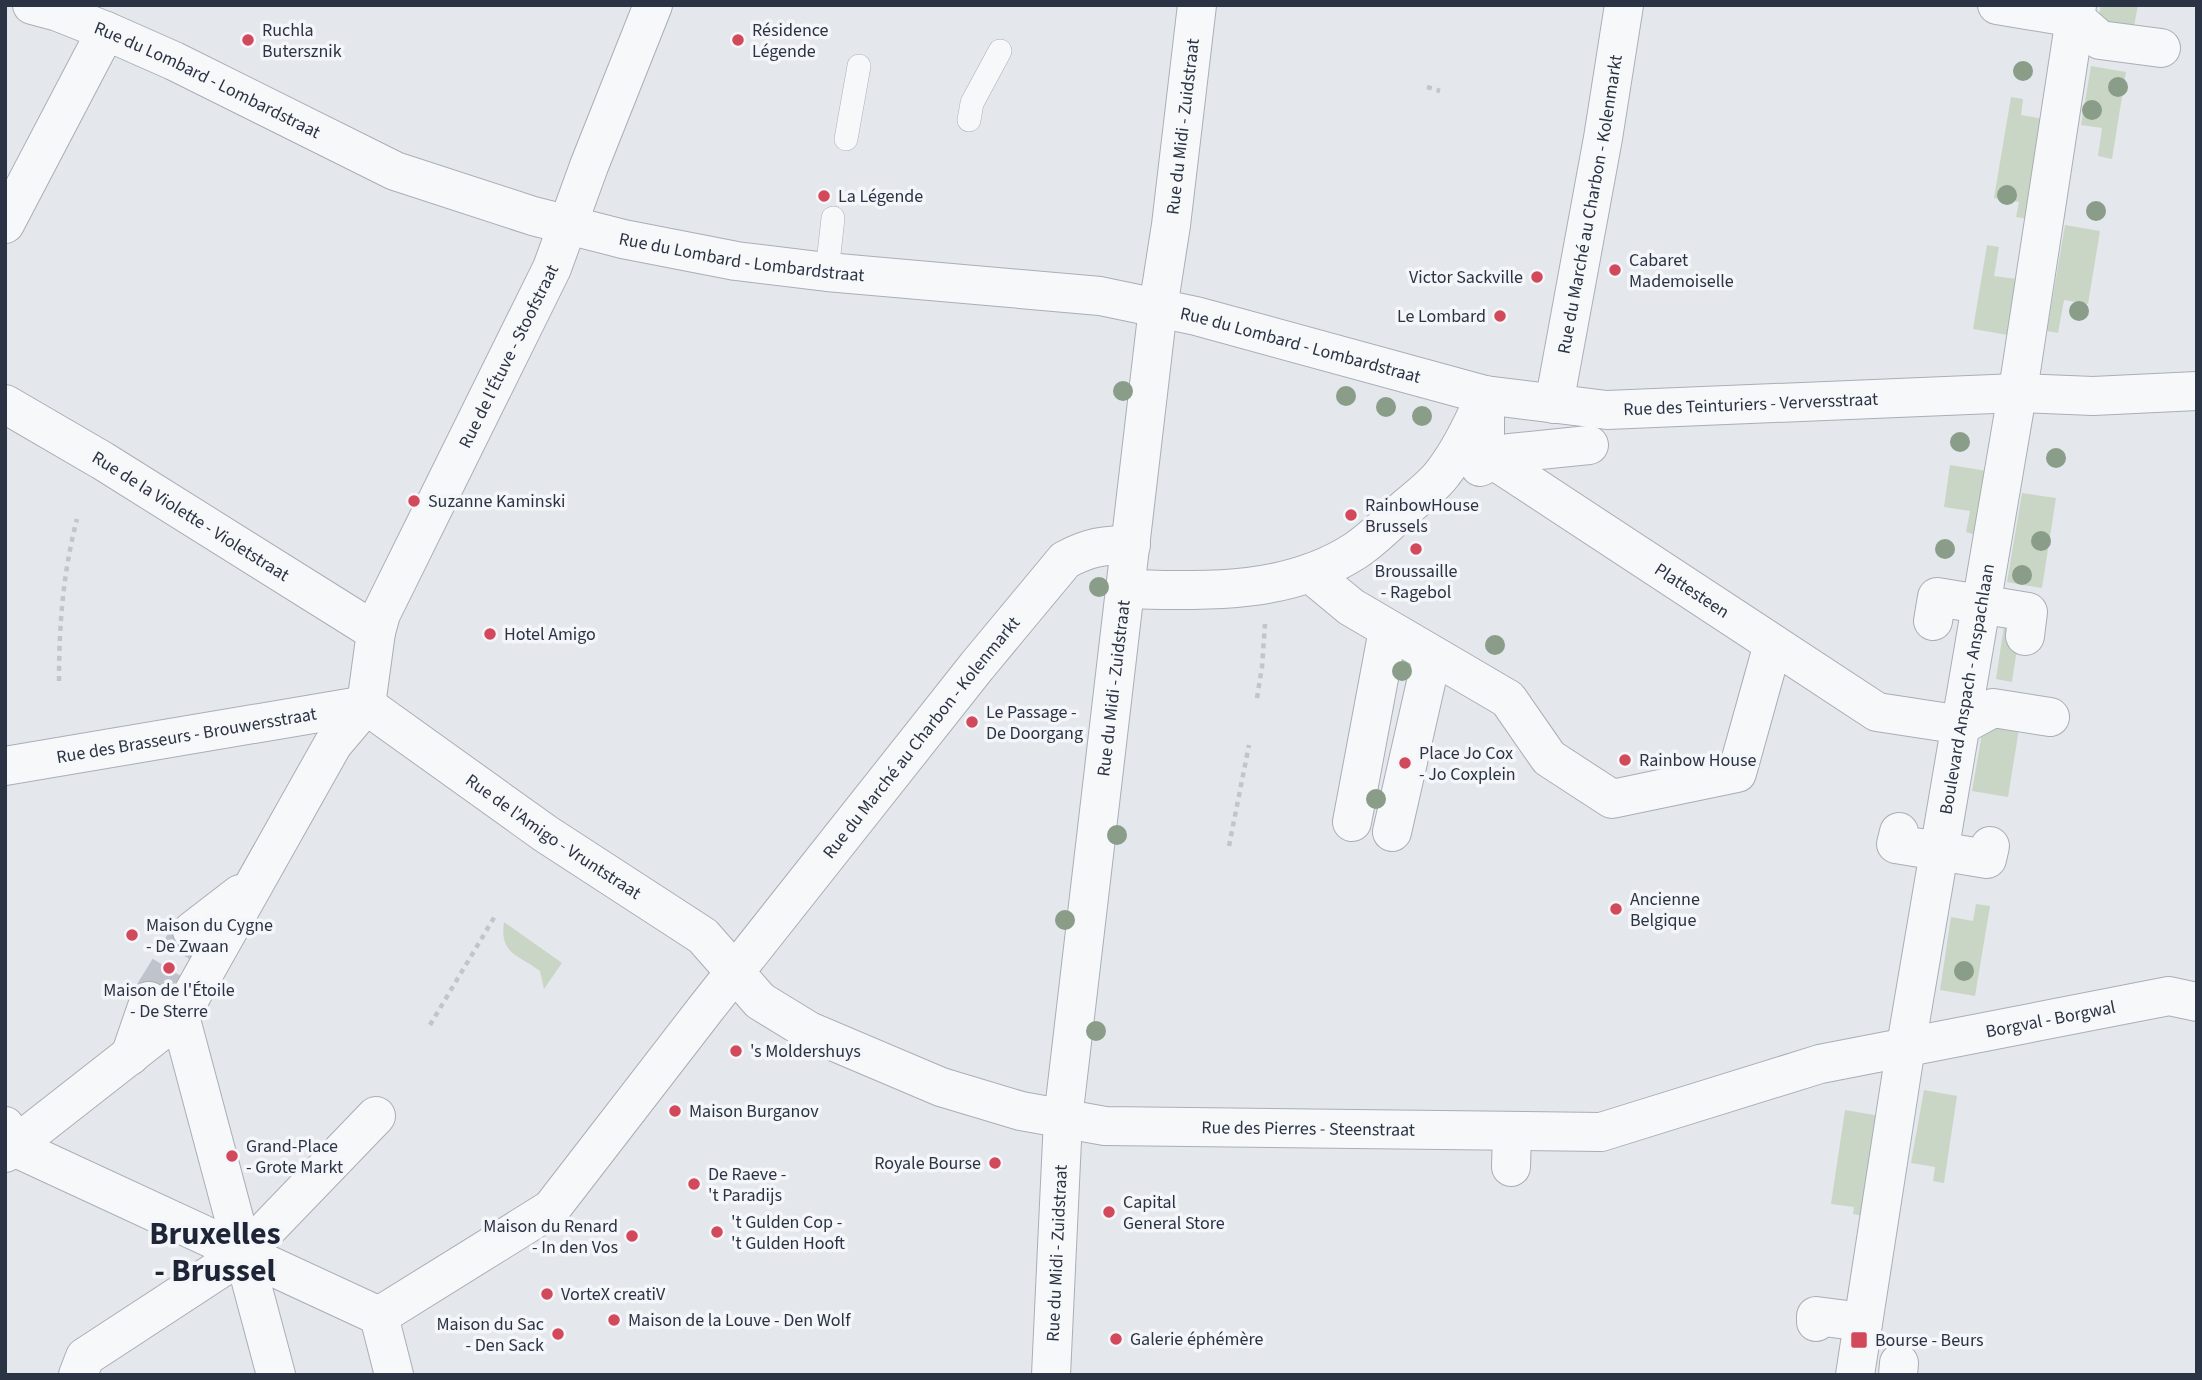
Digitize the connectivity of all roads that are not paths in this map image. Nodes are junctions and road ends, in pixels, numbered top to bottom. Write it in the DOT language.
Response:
graph roads {
  1 [pos="32,5"];
  2 [pos="653,5"];
  3 [pos="1197,5"];
  4 [pos="1624,5"];
  5 [pos="1997,5"];
  6 [pos="2076,11"];
  7 [pos="106,31"];
  8 [pos="2161,48"];
  9 [pos="1000,51"];
  10 [pos="859,66"];
  11 [pos="970,120"];
  12 [pos="846,139"];
  13 [pos="833,218"];
  14 [pos="5,225"];
  15 [pos="568,225"];
  16 [pos="827,272"];
  17 [pos="1158,308"];
  18 [pos="2197,391"];
  19 [pos="2017,393"];
  20 [pos="1485,395"];
  21 [pos="5,404"];
  22 [pos="1554,404"];
  23 [pos="1589,445"];
  24 [pos="1444,449"];
  25 [pos="1495,461"];
  26 [pos="1131,545"];
  27 [pos="1310,573"];
  28 [pos="1126,589"];
  29 [pos="1982,604"];
  30 [pos="1933,621"];
  31 [pos="1388,630"];
  32 [pos="376,632"];
  33 [pos="2025,636"];
  34 [pos="1773,644"];
  35 [pos="1432,656"];
  36 [pos="366,705"];
  37 [pos="2050,717"];
  38 [pos="1962,725"];
  39 [pos="5,766"];
  40 [pos="1352,822"];
  41 [pos="1392,832"];
  42 [pos="1899,832"];
  43 [pos="1990,846"];
  44 [pos="1940,851"];
  45 [pos="255,881"];
  46 [pos="192,931"];
  47 [pos="736,973"];
  48 [pos="2197,1002"];
  49 [pos="164,1008"];
  50 [pos="1906,1046"];
  51 [pos="376,1116"];
  52 [pos="1063,1119"];
  53 [pos="8,1142"];
  54 [pos="244,1253"];
  55 [pos="379,1315"];
  56 [pos="1816,1322"];
  57 [pos="1863,1322"];
  58 [pos="78,1375"];
  59 [pos="276,1375"];
  60 [pos="394,1375"];
  61 [pos="1051,1375"];
  62 [pos="1855,1375"];
  1 -- 7 [label="street, Rue du Lombard - Lombardstraat"];
  2 -- 15 [label="street, Rue de l'Étuve - Stoofstraat"];
  3 -- 17 [label="street, Rue du Midi - Zuidstraat"];
  4 -- 22 [label="street, Rue du Marché au Charbon - Kolenmarkt"];
  5 -- 6 [label="street"];
  6 -- 8 [label="street"];
  6 -- 19 [label="street, Boulevard Anspach - Anspachlaan"];
  7 -- 14 [label="street"];
  7 -- 15 [label="street, Rue du Lombard - Lombardstraat"];
  9 -- 11 [label="lane"];
  10 -- 12 [label="lane"];
  13 -- 16 [label="lane"];
  15 -- 16 [label="street, Rue du Lombard - Lombardstraat"];
  15 -- 32 [label="street, Rue de l'Étuve - Stoofstraat"];
  16 -- 17 [label="street, Rue du Lombard - Lombardstraat"];
  17 -- 20 [label="street, Rue du Lombard - Lombardstraat"];
  17 -- 26 [label="street, Rue du Midi - Zuidstraat"];
  18 -- 19 [label="street, Rue des Teinturiers - Verversstraat"];
  19 -- 22 [label="street, Rue des Teinturiers - Verversstraat"];
  19 -- 29 [label="street, Boulevard Anspach - Anspachlaan"];
  20 -- 22 [label="street, Rue des Teinturiers - Verversstraat"];
  20 -- 24 [label="street"];
  20 -- 25 [label="street"];
  21 -- 32 [label="street, Rue de la Violette - Violetstraat"];
  23 -- 25 [label="street"];
  24 -- 25 [label="street"];
  24 -- 27 [label="street"];
  25 -- 34 [label="street, Plattesteen"];
  26 -- 28 [label="street, Rue du Midi - Zuidstraat"];
  26 -- 47 [label="street, Rue du Marché au Charbon - Kolenmarkt"];
  27 -- 28 [label="street"];
  27 -- 31 [label="street"];
  28 -- 52 [label="street, Rue du Midi - Zuidstraat"];
  29 -- 30 [label="street"];
  29 -- 33 [label="street"];
  29 -- 38 [label="street, Boulevard Anspach - Anspachlaan"];
  31 -- 35 [label="street"];
  31 -- 40 [label="street"];
  32 -- 36 [label="street, Rue de l'Étuve - Stoofstraat"];
  34 -- 35 [label="street"];
  34 -- 38 [label="street, Plattesteen"];
  35 -- 41 [label="street"];
  36 -- 39 [label="street, Rue des Brasseurs - Brouwersstraat"];
  36 -- 45 [label="street"];
  36 -- 47 [label="street, Rue de l'Amigo - Vruntstraat"];
  37 -- 38 [label="street"];
  38 -- 44 [label="street, Boulevard Anspach - Anspachlaan"];
  42 -- 44 [label="street"];
  43 -- 44 [label="street"];
  44 -- 50 [label="street, Boulevard Anspach - Anspachlaan"];
  45 -- 46 [label="street"];
  45 -- 49 [label="street"];
  47 -- 52 [label="street, Rue des Pierres - Steenstraat"];
  47 -- 55 [label="street, Rue du Marché au Charbon - Kolenmarkt"];
  48 -- 50 [label="street, Borgval - Borgwal"];
  49 -- 53 [label="street"];
  49 -- 54 [label="street"];
  50 -- 52 [label="street, Rue des Pierres - Steenstraat"];
  50 -- 57 [label="street, Boulevard Anspach - Anspachlaan"];
  51 -- 54 [label="street"];
  52 -- 61 [label="street, Rue du Midi - Zuidstraat"];
  53 -- 54 [label="street"];
  54 -- 55 [label="street"];
  54 -- 58 [label="street"];
  54 -- 59 [label="street"];
  55 -- 60 [label="street"];
  56 -- 57 [label="street"];
  57 -- 62 [label="street, Boulevard Anspach - Anspachlaan"];
}
